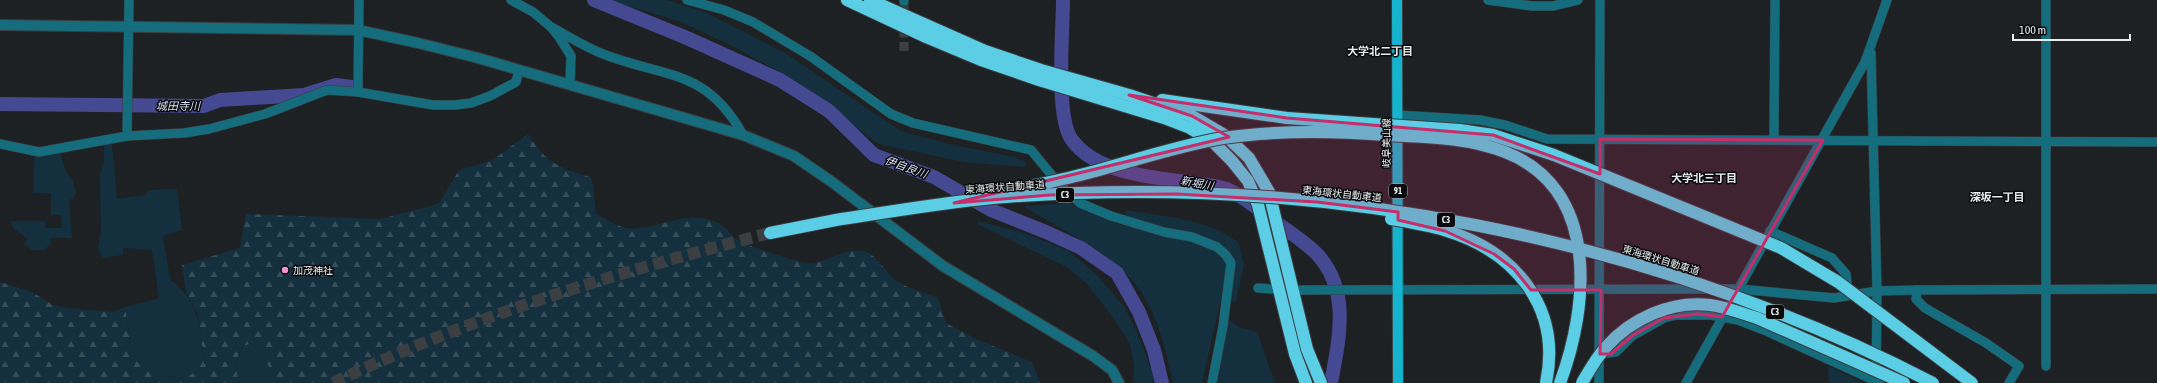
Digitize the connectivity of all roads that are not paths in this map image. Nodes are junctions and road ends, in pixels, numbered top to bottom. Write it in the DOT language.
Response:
graph roads {
  1 [pos="129,0"];
  2 [pos="359,0"];
  3 [pos="511,0"];
  4 [pos="687,0"];
  5 [pos="847,0"];
  6 [pos="870,0"];
  7 [pos="1397,0"];
  8 [pos="1488,0"];
  9 [pos="1578,0"];
  10 [pos="1600,0"];
  11 [pos="1775,0"];
  12 [pos="1887,0"];
  13 [pos="2046,0"];
  14 [pos="525,2"];
  15 [pos="0,25"];
  16 [pos="129,26"];
  17 [pos="551,27"];
  18 [pos="358,30"];
  19 [pos="1871,50"];
  20 [pos="519,70"];
  21 [pos="1040,75"];
  22 [pos="570,85"];
  23 [pos="1080,87"];
  24 [pos="358,92"];
  25 [pos="1130,95"];
  26 [pos="1398,115"];
  27 [pos="743,135"];
  28 [pos="127,136"];
  29 [pos="1600,139"];
  30 [pos="1774,140"];
  31 [pos="1823,140"];
  32 [pos="2046,140"];
  33 [pos="1874,142"];
  34 [pos="2157,142"];
  35 [pos="0,144"];
  36 [pos="1274,196"];
  37 [pos="954,203"];
  38 [pos="1770,231"];
  39 [pos="770,234"];
  40 [pos="1258,288"];
  41 [pos="1271,289"];
  42 [pos="1739,289"];
  43 [pos="2157,289"];
  44 [pos="1301,290"];
  45 [pos="1398,290"];
  46 [pos="1600,290"];
  47 [pos="1917,290"];
  48 [pos="2046,290"];
  49 [pos="1877,291"];
  50 [pos="1848,296"];
  51 [pos="1722,317"];
  52 [pos="1600,354"];
  53 [pos="2046,366"];
  54 [pos="1319,380"];
  55 [pos="1877,382"];
  56 [pos="1119,383"];
  57 [pos="1212,383"];
  58 [pos="1306,383"];
  59 [pos="1398,383"];
  60 [pos="1546,383"];
  61 [pos="1560,383"];
  62 [pos="1582,383"];
  63 [pos="1599,383"];
  64 [pos="1686,383"];
  65 [pos="1904,383"];
  66 [pos="1933,383"];
  67 [pos="1972,383"];
  68 [pos="2009,383"];
  1 -- 16 [label="street"];
  2 -- 18 [label="street"];
  3 -- 14 [label="street"];
  4 -- 57 [label="street"];
  5 -- 21 [label="highway"];
  6 -- 21 [label="highway"];
  7 -- 26 [label="main road, 岐阜美山線 / 91"];
  8 -- 9 [label="street"];
  10 -- 29 [label="street"];
  11 -- 30 [label="street"];
  12 -- 19 [label="street"];
  13 -- 32 [label="street"];
  14 -- 17 [label="street"];
  15 -- 16 [label="street"];
  16 -- 18 [label="street"];
  16 -- 28 [label="street"];
  17 -- 22 [label="street"];
  17 -- 27 [label="street"];
  18 -- 20 [label="street"];
  18 -- 24 [label="street"];
  19 -- 31 [label="street"];
  19 -- 33 [label="street"];
  20 -- 22 [label="street"];
  20 -- 24 [label="street"];
  21 -- 23 [label="highway"];
  22 -- 27 [label="street"];
  23 -- 25 [label="highway"];
  23 -- 58 [label="highway"];
  24 -- 28 [label="street"];
  25 -- 36 [label="highway"];
  25 -- 67 [label="highway, bridge"];
  26 -- 29 [label="street"];
  26 -- 45 [label="main road, 岐阜美山線 / 91"];
  27 -- 56 [label="street"];
  28 -- 35 [label="street"];
  29 -- 30 [label="street"];
  29 -- 46 [label="street"];
  30 -- 31 [label="street"];
  31 -- 33 [label="street"];
  31 -- 38 [label="street"];
  32 -- 33 [label="street"];
  32 -- 34 [label="street"];
  32 -- 48 [label="street"];
  33 -- 49 [label="street"];
  36 -- 37 [label="highway, 東海環状自動車道 / C3, bridge"];
  36 -- 54 [label="highway"];
  36 -- 60 [label="highway, bridge"];
  36 -- 66 [label="highway, 東海環状自動車道 / C3, bridge"];
  37 -- 39 [label="highway, 東海環状自動車道 / C3, bridge"];
  37 -- 61 [label="highway, bridge"];
  38 -- 42 [label="street"];
  38 -- 50 [label="street"];
  40 -- 41 [label="street"];
  42 -- 46 [label="street"];
  42 -- 50 [label="street"];
  42 -- 51 [label="street"];
  43 -- 48 [label="street"];
  44 -- 45 [label="street"];
  45 -- 46 [label="street"];
  45 -- 59 [label="main road, 岐阜美山線 / 91"];
  46 -- 52 [label="street"];
  47 -- 48 [label="street"];
  47 -- 49 [label="street"];
  47 -- 68 [label="street"];
  48 -- 53 [label="street"];
  49 -- 50 [label="street"];
  49 -- 55 [label="street"];
  51 -- 52 [label="street"];
  51 -- 55 [label="street"];
  51 -- 64 [label="street"];
  52 -- 63 [label="street"];
  62 -- 65 [label="highway, bridge"];
}
